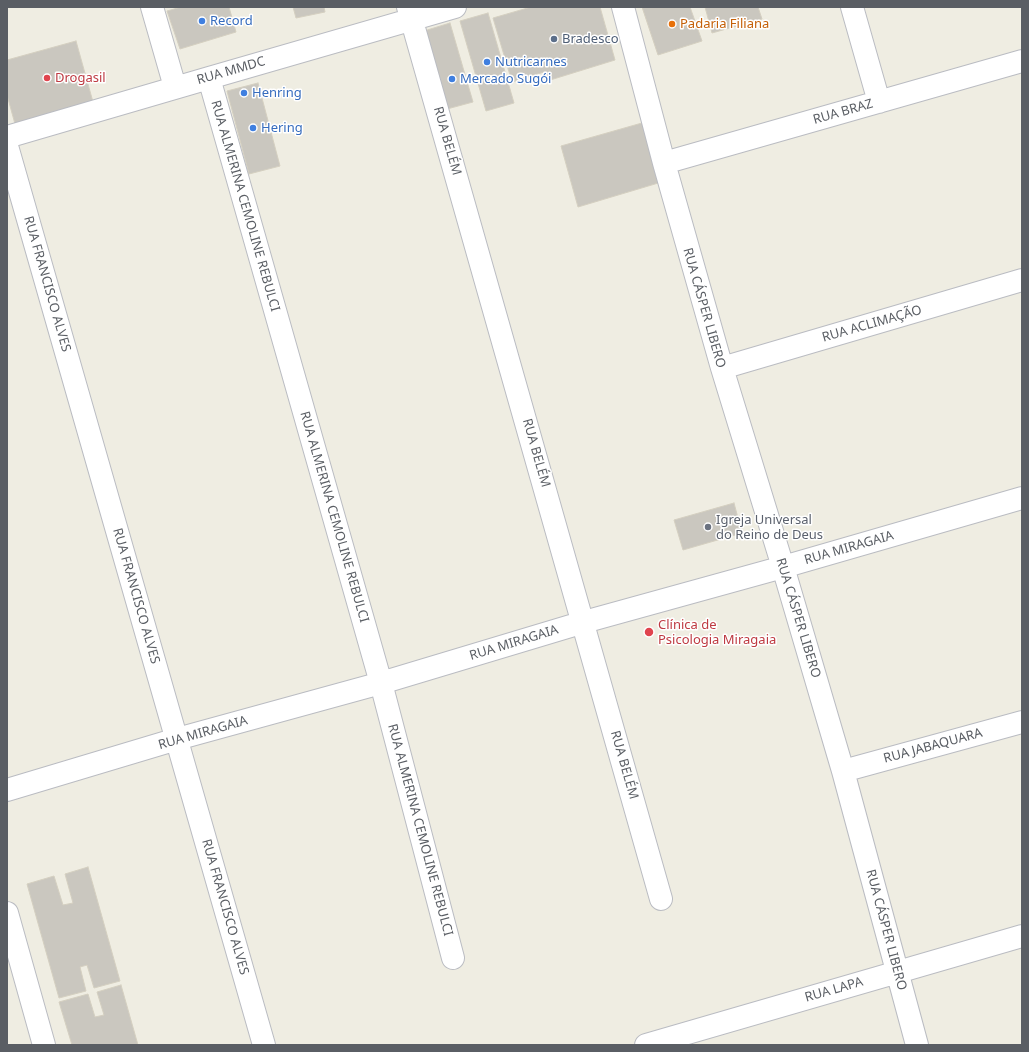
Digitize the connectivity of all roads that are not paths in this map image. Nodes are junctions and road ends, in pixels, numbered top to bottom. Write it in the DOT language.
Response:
graph roads {
  1 [pos="152,7"];
  2 [pos="455,7"];
  3 [pos="623,7"];
  4 [pos="852,7"];
  5 [pos="410,13"];
  6 [pos="1022,61"];
  7 [pos="209,78"];
  8 [pos="175,87"];
  9 [pos="879,102"];
  10 [pos="7,137"];
  11 [pos="7,146"];
  12 [pos="664,164"];
  13 [pos="1022,280"];
  14 [pos="722,368"];
  15 [pos="1022,498"];
  16 [pos="783,567"];
  17 [pos="584,622"];
  18 [pos="381,683"];
  19 [pos="1022,722"];
  20 [pos="177,739"];
  21 [pos="843,770"];
  22 [pos="7,790"];
  23 [pos="662,899"];
  24 [pos="7,913"];
  25 [pos="1022,936"];
  26 [pos="453,958"];
  27 [pos="897,971"];
  28 [pos="44,1045"];
  29 [pos="264,1045"];
  30 [pos="646,1045"];
  31 [pos="917,1045"];
  1 -- 8 [label="street"];
  2 -- 5 [label="street, RUA MMDC"];
  3 -- 12 [label="street, RUA CÁSPER LIBERO"];
  4 -- 9 [label="street"];
  5 -- 7 [label="street, RUA MMDC"];
  5 -- 17 [label="street, RUA BELÉM"];
  6 -- 9 [label="street, RUA BRAZ"];
  7 -- 8 [label="street, RUA MMDC"];
  7 -- 18 [label="street, RUA ALMERINA CEMOLINE REBULCI"];
  8 -- 10 [label="street, RUA MMDC"];
  9 -- 12 [label="street, RUA BRAZ"];
  11 -- 20 [label="street, RUA FRANCISCO ALVES"];
  12 -- 14 [label="street, RUA CÁSPER LIBERO"];
  13 -- 14 [label="street, RUA ACLIMAÇÃO"];
  14 -- 16 [label="street, RUA CÁSPER LIBERO"];
  15 -- 16 [label="street, RUA MIRAGAIA"];
  16 -- 17 [label="street, RUA MIRAGAIA"];
  16 -- 21 [label="street, RUA CÁSPER LIBERO"];
  17 -- 18 [label="street, RUA MIRAGAIA"];
  17 -- 23 [label="street, RUA BELÉM"];
  18 -- 20 [label="street, RUA MIRAGAIA"];
  18 -- 26 [label="street, RUA ALMERINA CEMOLINE REBULCI"];
  19 -- 21 [label="street, RUA JABAQUARA"];
  20 -- 22 [label="street, RUA MIRAGAIA"];
  20 -- 29 [label="street, RUA FRANCISCO ALVES"];
  21 -- 27 [label="street, RUA CÁSPER LIBERO"];
  24 -- 28 [label="street"];
  25 -- 27 [label="street, RUA LAPA"];
  27 -- 30 [label="street, RUA LAPA"];
  27 -- 31 [label="street, RUA CÁSPER LIBERO"];
}
